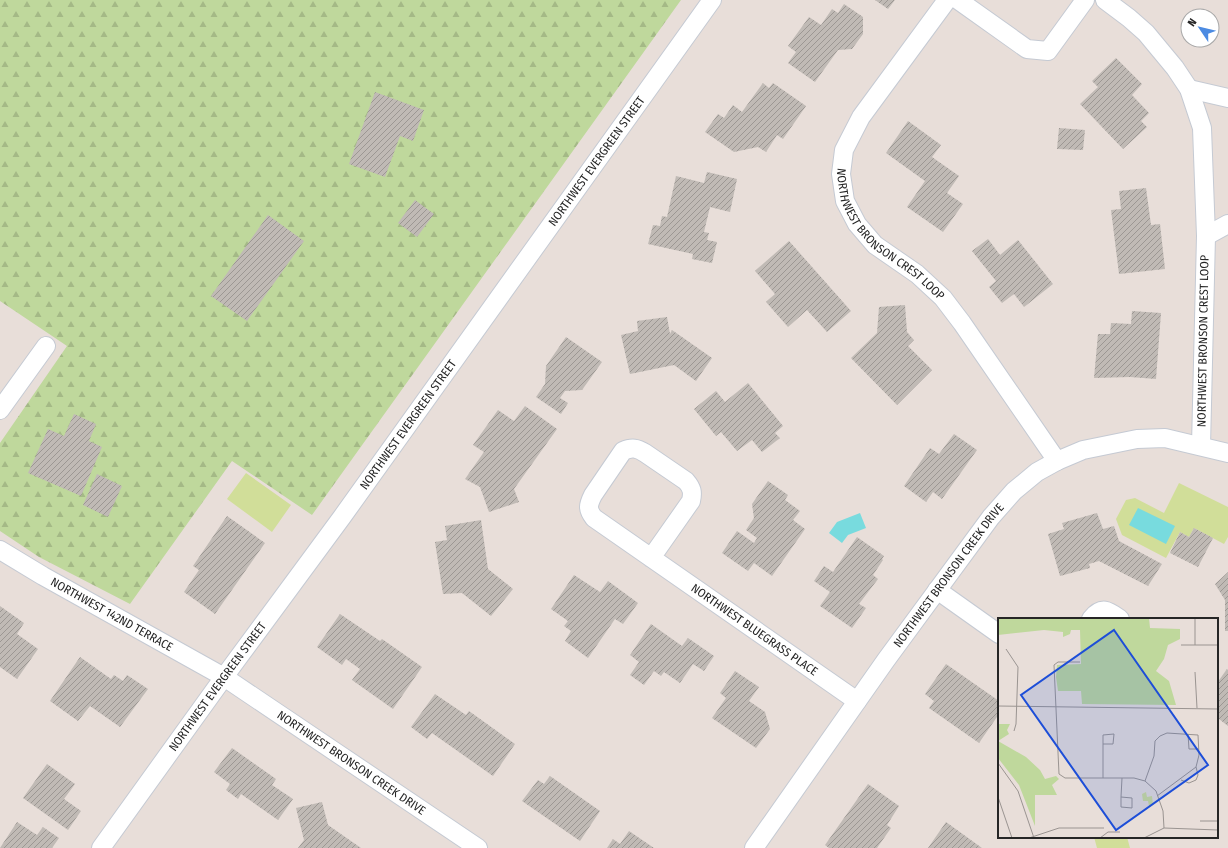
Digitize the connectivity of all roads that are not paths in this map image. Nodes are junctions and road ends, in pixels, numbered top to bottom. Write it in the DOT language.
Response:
graph roads {
  1 [pos="712,0"];
  2 [pos="946,0"];
  3 [pos="958,0"];
  4 [pos="1085,0"];
  5 [pos="1105,0"];
  6 [pos="1189,89"];
  7 [pos="1228,98"];
  8 [pos="1228,224"];
  9 [pos="1206,236"];
  10 [pos="46,346"];
  11 [pos="0,410"];
  12 [pos="1201,446"];
  13 [pos="1228,453"];
  14 [pos="1057,461"];
  15 [pos="0,550"];
  16 [pos="651,558"];
  17 [pos="937,590"];
  18 [pos="1093,618"];
  19 [pos="1119,618"];
  20 [pos="998,633"];
  21 [pos="224,677"];
  22 [pos="857,701"];
  23 [pos="101,848"];
  24 [pos="478,848"];
  25 [pos="754,848"];
  1 -- 21 [label="street, NORTHWEST EVERGREEN STREET"];
  2 -- 14 [label="street, NORTHWEST BRONSON CREST LOOP"];
  3 -- 4 [label="street"];
  5 -- 6 [label="street, NORTHWEST BRONSON CREST LOOP"];
  6 -- 7 [label="street"];
  6 -- 9 [label="street, NORTHWEST BRONSON CREST LOOP"];
  8 -- 9 [label="street"];
  9 -- 12 [label="street, NORTHWEST BRONSON CREST LOOP"];
  10 -- 11 [label="street"];
  12 -- 13 [label="street, NORTHWEST BRONSON CREEK DRIVE"];
  12 -- 14 [label="street, NORTHWEST BRONSON CREEK DRIVE"];
  14 -- 17 [label="street, NORTHWEST BRONSON CREEK DRIVE"];
  15 -- 21 [label="street, NORTHWEST 142ND TERRACE"];
  16 -- 16 [label="street, NORTHWEST BLUEGRASS PLACE"];
  16 -- 22 [label="street, NORTHWEST BLUEGRASS PLACE"];
  17 -- 20 [label="street"];
  17 -- 22 [label="street, NORTHWEST BRONSON CREEK DRIVE"];
  18 -- 19 [label="street"];
  21 -- 23 [label="street, NORTHWEST EVERGREEN STREET"];
  21 -- 24 [label="street, NORTHWEST BRONSON CREEK DRIVE"];
  22 -- 25 [label="street, NORTHWEST BRONSON CREEK DRIVE"];
}
